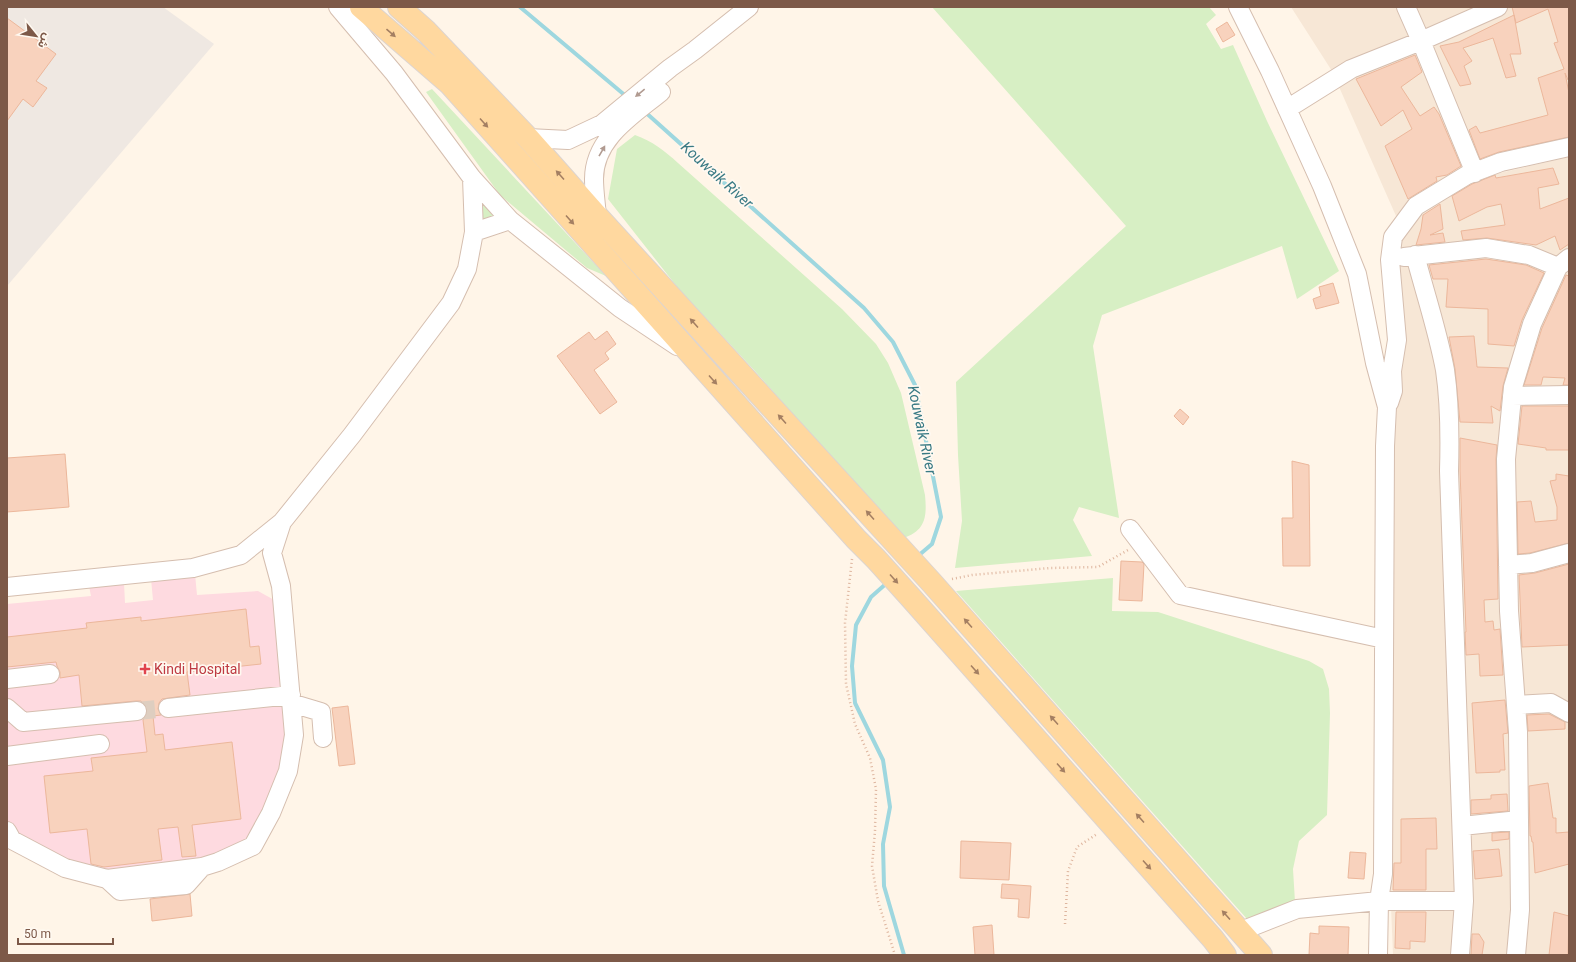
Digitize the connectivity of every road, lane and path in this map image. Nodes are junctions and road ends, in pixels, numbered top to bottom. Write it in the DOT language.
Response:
graph roads {
  1 [pos="338,7"];
  2 [pos="362,7"];
  3 [pos="399,7"];
  4 [pos="749,7"];
  5 [pos="1238,7"];
  6 [pos="1406,7"];
  7 [pos="1498,7"];
  8 [pos="1421,41"];
  9 [pos="1287,109"];
  10 [pos="608,127"];
  11 [pos="528,138"];
  12 [pos="1569,147"];
  13 [pos="1475,173"];
  14 [pos="472,178"];
  15 [pos="597,216"];
  16 [pos="510,220"];
  17 [pos="474,232"];
  18 [pos="1415,255"];
  19 [pos="1390,260"];
  20 [pos="1563,262"];
  21 [pos="690,354"];
  22 [pos="1569,394"];
  23 [pos="1512,396"];
  24 [pos="1387,407"];
  25 [pos="282,522"];
  26 [pos="1130,529"];
  27 [pos="856,539"];
  28 [pos="1141,543"];
  29 [pos="1569,553"];
  30 [pos="1508,565"];
  31 [pos="934,585"];
  32 [pos="7,587"];
  33 [pos="1384,639"];
  34 [pos="50,674"];
  35 [pos="7,679"];
  36 [pos="291,699"];
  37 [pos="1516,705"];
  38 [pos="7,708"];
  39 [pos="168,708"];
  40 [pos="137,711"];
  41 [pos="1569,713"];
  42 [pos="323,738"];
  43 [pos="100,744"];
  44 [pos="7,756"];
  45 [pos="1520,820"];
  46 [pos="1112,826"];
  47 [pos="1462,826"];
  48 [pos="7,831"];
  49 [pos="1379,901"];
  50 [pos="1464,901"];
  51 [pos="1065,924"];
  52 [pos="1241,931"];
  53 [pos="895,955"];
  54 [pos="1225,955"];
  55 [pos="1261,955"];
  56 [pos="1378,955"];
  57 [pos="1460,955"];
  58 [pos="1516,955"];
  1 -- 14 [label="street"];
  2 -- 21 [label="main road, one-way"];
  3 -- 11 [label="main road"];
  4 -- 10 [label="street"];
  5 -- 9 [label="street"];
  6 -- 8 [label="street"];
  7 -- 8 [label="street"];
  8 -- 9 [label="street"];
  8 -- 13 [label="street"];
  9 -- 24 [label="street"];
  10 -- 11 [label="street"];
  15 -- 10 [label="street, one-way"];
  15 -- 11 [label="main road, one-way"];
  12 -- 13 [label="street"];
  13 -- 19 [label="street"];
  14 -- 16 [label="street"];
  14 -- 17 [label="street"];
  31 -- 15 [label="main road, one-way"];
  16 -- 17 [label="street"];
  16 -- 21 [label="street"];
  17 -- 25 [label="street"];
  18 -- 19 [label="street"];
  18 -- 20 [label="street"];
  18 -- 47 [label="street"];
  19 -- 24 [label="street"];
  20 -- 23 [label="street"];
  21 -- 27 [label="main road, one-way"];
  22 -- 23 [label="street"];
  23 -- 30 [label="street"];
  24 -- 33 [label="street"];
  25 -- 32 [label="street"];
  25 -- 36 [label="street"];
  26 -- 28 [label="street"];
  27 -- 46 [label="main road, one-way"];
  27 -- 53 [label="path"];
  28 -- 31 [label="path"];
  28 -- 33 [label="street"];
  29 -- 30 [label="street"];
  30 -- 37 [label="street"];
  52 -- 31 [label="main road, one-way"];
  33 -- 49 [label="street"];
  34 -- 35 [label="street"];
  36 -- 39 [label="street"];
  36 -- 42 [label="street"];
  36 -- 48 [label="street"];
  37 -- 41 [label="street"];
  37 -- 45 [label="street"];
  38 -- 40 [label="street"];
  43 -- 44 [label="street"];
  45 -- 47 [label="street"];
  45 -- 58 [label="street"];
  46 -- 51 [label="path"];
  46 -- 54 [label="main road, one-way"];
  47 -- 50 [label="street"];
  49 -- 50 [label="street"];
  49 -- 52 [label="street"];
  49 -- 56 [label="street"];
  50 -- 57 [label="street"];
  52 -- 55 [label="main road"];
}
